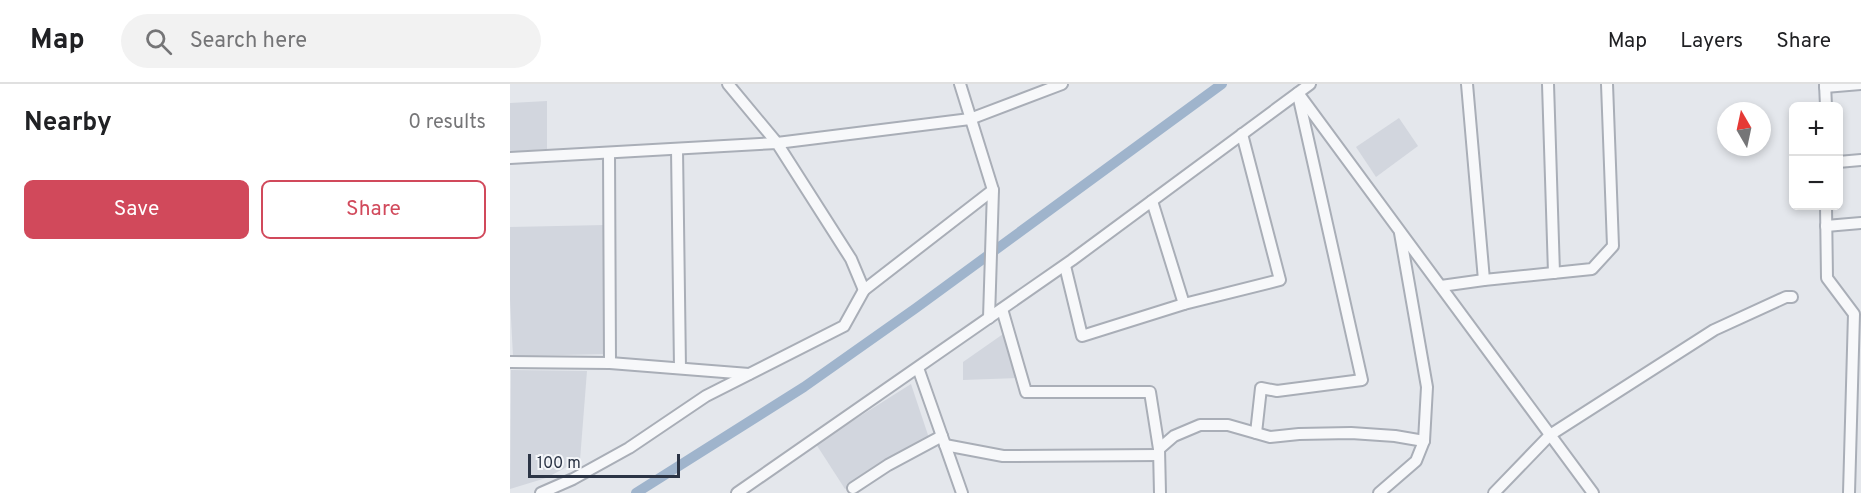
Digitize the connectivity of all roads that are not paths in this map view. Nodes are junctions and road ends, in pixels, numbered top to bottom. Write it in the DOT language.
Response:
graph roads {
  1 [pos="728,84"];
  2 [pos="960,84"];
  3 [pos="1062,84"];
  4 [pos="1310,84"];
  5 [pos="1467,84"];
  6 [pos="1548,84"];
  7 [pos="1607,84"];
  8 [pos="1861,84"];
  9 [pos="1825,85"];
  10 [pos="1298,93"];
  11 [pos="1826,102"];
  12 [pos="970,119"];
  13 [pos="1242,134"];
  14 [pos="777,143"];
  15 [pos="677,149"];
  16 [pos="609,153"];
  17 [pos="510,158"];
  18 [pos="1861,160"];
  19 [pos="1843,162"];
  20 [pos="993,190"];
  21 [pos="1152,201"];
  22 [pos="1826,210"];
  23 [pos="1861,223"];
  24 [pos="1826,226"];
  25 [pos="1400,231"];
  26 [pos="1065,266"];
  27 [pos="1554,273"];
  28 [pos="1484,280"];
  29 [pos="1441,286"];
  30 [pos="864,290"];
  31 [pos="1792,297"];
  32 [pos="1184,304"];
  33 [pos="1002,309"];
  34 [pos="989,318"];
  35 [pos="510,362"];
  36 [pos="610,363"];
  37 [pos="918,368"];
  38 [pos="680,369"];
  39 [pos="748,374"];
  40 [pos="1256,433"];
  41 [pos="1550,435"];
  42 [pos="943,441"];
  43 [pos="1424,441"];
  44 [pos="1159,452"];
  45 [pos="853,488"];
  46 [pos="1381,492"];
  47 [pos="541,493"];
  48 [pos="737,493"];
  49 [pos="962,493"];
  50 [pos="1160,493"];
  51 [pos="1494,493"];
  52 [pos="1592,493"];
  53 [pos="1849,493"];
  1 -- 14 [label="street"];
  2 -- 12 [label="street"];
  3 -- 12 [label="street"];
  4 -- 10 [label="street"];
  5 -- 28 [label="street"];
  6 -- 27 [label="street"];
  7 -- 27 [label="street"];
  8 -- 9 [label="street"];
  9 -- 11 [label="street"];
  10 -- 13 [label="street"];
  10 -- 25 [label="street"];
  10 -- 40 [label="street"];
  12 -- 14 [label="street"];
  12 -- 20 [label="street"];
  13 -- 21 [label="street"];
  13 -- 32 [label="street"];
  14 -- 15 [label="street"];
  14 -- 30 [label="street"];
  15 -- 16 [label="street"];
  15 -- 38 [label="street"];
  16 -- 17 [label="street"];
  16 -- 36 [label="street"];
  18 -- 19 [label="street"];
  20 -- 30 [label="street"];
  20 -- 34 [label="street"];
  21 -- 26 [label="street"];
  21 -- 32 [label="street"];
  22 -- 24 [label="street"];
  23 -- 24 [label="street"];
  24 -- 53 [label="street"];
  25 -- 29 [label="street"];
  25 -- 43 [label="street"];
  26 -- 32 [label="street"];
  26 -- 33 [label="street"];
  27 -- 28 [label="street"];
  28 -- 29 [label="street"];
  29 -- 41 [label="street"];
  30 -- 39 [label="street"];
  31 -- 41 [label="street"];
  33 -- 34 [label="street"];
  33 -- 44 [label="street"];
  34 -- 37 [label="street"];
  35 -- 36 [label="street"];
  36 -- 38 [label="street"];
  37 -- 42 [label="street"];
  37 -- 48 [label="street"];
  38 -- 39 [label="street"];
  39 -- 47 [label="street"];
  40 -- 43 [label="street"];
  40 -- 44 [label="street"];
  41 -- 51 [label="street"];
  41 -- 52 [label="street"];
  42 -- 44 [label="street"];
  42 -- 45 [label="street"];
  42 -- 49 [label="street"];
  43 -- 46 [label="street"];
  44 -- 50 [label="street"];
}
